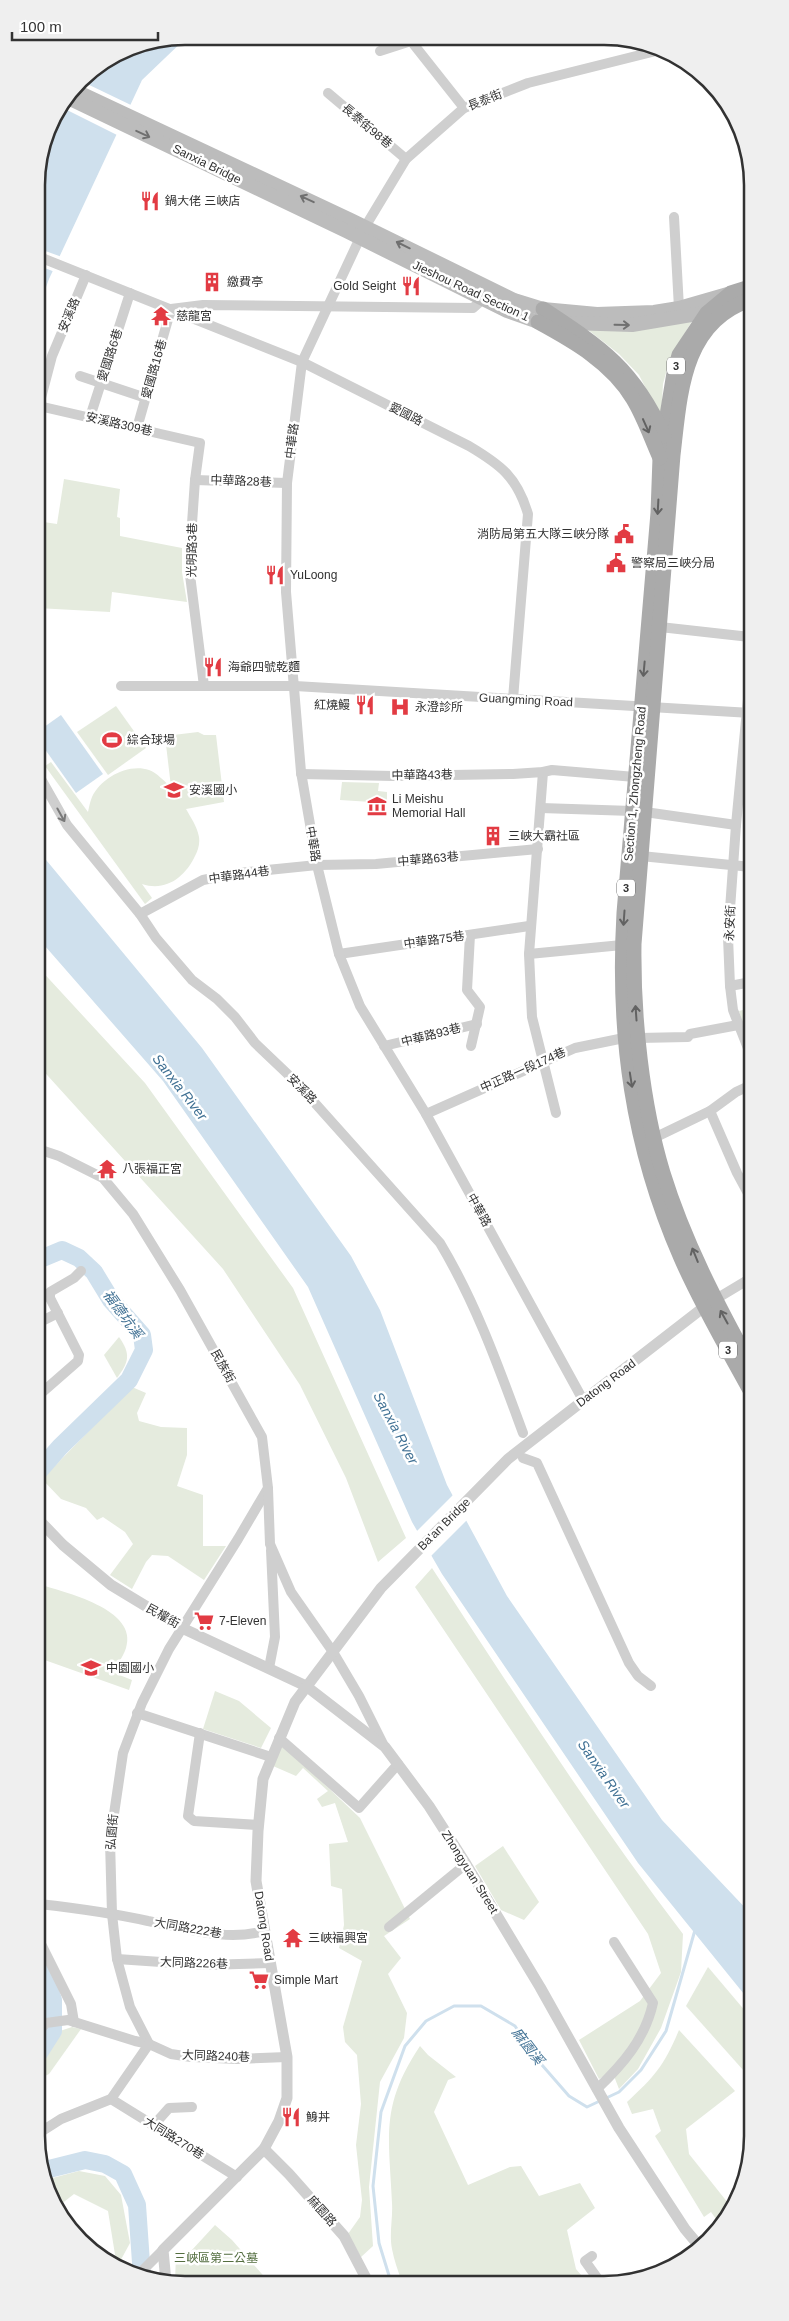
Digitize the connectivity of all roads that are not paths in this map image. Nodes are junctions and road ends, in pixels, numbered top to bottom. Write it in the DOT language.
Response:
graph roads {
  1 [pos="401,45"];
  2 [pos="413,45"];
  3 [pos="380,51"];
  4 [pos="650,52"];
  5 [pos="80,93"];
  6 [pos="328,93"];
  7 [pos="74,100"];
  8 [pos="464,108"];
  9 [pos="178,144"];
  10 [pos="406,159"];
  11 [pos="674,217"];
  12 [pos="349,225"];
  13 [pos="362,232"];
  14 [pos="45,259"];
  15 [pos="86,275"];
  16 [pos="744,291"];
  17 [pos="130,293"];
  18 [pos="483,299"];
  19 [pos="732,300"];
  20 [pos="744,300"];
  21 [pos="328,307"];
  22 [pos="680,308"];
  23 [pos="171,309"];
  24 [pos="707,313"];
  25 [pos="541,316"];
  26 [pos="566,324"];
  27 [pos="302,362"];
  28 [pos="80,376"];
  29 [pos="45,382"];
  30 [pos="101,384"];
  31 [pos="146,398"];
  32 [pos="45,410"];
  33 [pos="90,417"];
  34 [pos="137,428"];
  35 [pos="664,435"];
  36 [pos="200,443"];
  37 [pos="666,457"];
  38 [pos="195,480"];
  39 [pos="287,483"];
  40 [pos="657,593"];
  41 [pos="660,627"];
  42 [pos="744,636"];
  43 [pos="121,686"];
  44 [pos="204,686"];
  45 [pos="295,686"];
  46 [pos="513,699"];
  47 [pos="647,706"];
  48 [pos="744,713"];
  49 [pos="543,772"];
  50 [pos="301,774"];
  51 [pos="635,777"];
  52 [pos="45,786"];
  53 [pos="744,798"];
  54 [pos="541,808"];
  55 [pos="638,812"];
  56 [pos="736,825"];
  57 [pos="538,849"];
  58 [pos="641,856"];
  59 [pos="317,865"];
  60 [pos="734,866"];
  61 [pos="744,867"];
  62 [pos="140,914"];
  63 [pos="529,926"];
  64 [pos="470,935"];
  65 [pos="622,945"];
  66 [pos="339,954"];
  67 [pos="529,954"];
  68 [pos="744,983"];
  69 [pos="730,986"];
  70 [pos="477,1024"];
  71 [pos="738,1025"];
  72 [pos="631,1038"];
  73 [pos="744,1039"];
  74 [pos="384,1046"];
  75 [pos="471,1046"];
  76 [pos="543,1060"];
  77 [pos="744,1088"];
  78 [pos="710,1111"];
  79 [pos="556,1113"];
  80 [pos="426,1114"];
  81 [pos="654,1138"];
  82 [pos="45,1151"];
  83 [pos="744,1186"];
  84 [pos="81,1271"];
  85 [pos="744,1282"];
  86 [pos="709,1303"];
  87 [pos="58,1313"];
  88 [pos="45,1320"];
  89 [pos="744,1356"];
  90 [pos="744,1375"];
  91 [pos="45,1390"];
  92 [pos="583,1400"];
  93 [pos="523,1433"];
  94 [pos="523,1458"];
  95 [pos="508,1460"];
  96 [pos="268,1488"];
  97 [pos="45,1527"];
  98 [pos="270,1544"];
  99 [pos="381,1588"];
  100 [pos="182,1628"];
  101 [pos="333,1652"];
  102 [pos="269,1668"];
  103 [pos="306,1686"];
  104 [pos="651,1686"];
  105 [pos="138,1713"];
  106 [pos="200,1733"];
  107 [pos="279,1738"];
  108 [pos="384,1747"];
  109 [pos="271,1756"];
  110 [pos="398,1764"];
  111 [pos="258,1825"];
  112 [pos="466,1864"];
  113 [pos="45,1905"];
  114 [pos="112,1914"];
  115 [pos="389,1927"];
  116 [pos="264,1931"];
  117 [pos="614,1942"];
  118 [pos="45,1952"];
  119 [pos="117,1959"];
  120 [pos="270,1963"];
  121 [pos="71,2021"];
  122 [pos="45,2026"];
  123 [pos="148,2044"];
  124 [pos="287,2056"];
  125 [pos="597,2089"];
  126 [pos="111,2099"];
  127 [pos="192,2107"];
  128 [pos="153,2126"];
  129 [pos="45,2128"];
  130 [pos="264,2149"];
  131 [pos="236,2177"];
  132 [pos="696,2241"];
  133 [pos="163,2250"];
  134 [pos="592,2256"];
  135 [pos="143,2270"];
  136 [pos="165,2275"];
  137 [pos="365,2276"];
  138 [pos="596,2276"];
  1 -- 3 [label="street"];
  2 -- 8 [label="street"];
  4 -- 8 [label="street, 長泰街"];
  5 -- 9 [label="main road, Sanxia Bridge"];
  6 -- 10 [label="street, 長泰街98巷"];
  7 -- 9 [label="main road, Sanxia Bridge, one-way"];
  8 -- 10 [label="street, 長泰街"];
  9 -- 12 [label="main road, Sanxia Bridge"];
  10 -- 13 [label="street, 長泰街"];
  11 -- 22 [label="street"];
  12 -- 13 [label="main road, Jieshou Road Section 1"];
  13 -- 18 [label="main road, Jieshou Road Section 1"];
  13 -- 21 [label="street, 中華路"];
  25 -- 13 [label="main road, Jieshou Road Section 1, one-way"];
  14 -- 15 [label="street, 愛國路"];
  15 -- 17 [label="street, 愛國路"];
  15 -- 29 [label="street, 安溪路"];
  16 -- 19 [label="main road, Jieshou Road Section 1 / 3"];
  17 -- 23 [label="street, 愛國路"];
  17 -- 30 [label="street, 愛國路6巷"];
  18 -- 21 [label="street"];
  18 -- 25 [label="main road, Jieshou Road Section 1"];
  19 -- 20 [label="main road, Jieshou Road Section 1 / 3"];
  19 -- 22 [label="main road, Jieshou Road Section 1"];
  19 -- 24 [label="main road, Section 1, Zhongzheng Road / 3"];
  19 -- 37 [label="main road, Section 1, Zhongzheng Road / 3"];
  21 -- 23 [label="street"];
  21 -- 27 [label="street, 中華路"];
  22 -- 25 [label="main road, Jieshou Road Section 1"];
  23 -- 27 [label="street, 愛國路"];
  23 -- 31 [label="street, 愛國路16巷"];
  26 -- 24 [label="main road, one-way"];
  24 -- 35 [label="main road, Section 1, Zhongzheng Road / 3"];
  25 -- 26 [label="main road"];
  25 -- 37 [label="main road, one-way"];
  26 -- 35 [label="main road"];
  27 -- 39 [label="street, 中華路"];
  27 -- 46 [label="street, 愛國路"];
  28 -- 30 [label="street"];
  30 -- 31 [label="street"];
  30 -- 33 [label="street, 愛國路6巷"];
  31 -- 34 [label="street, 愛國路16巷"];
  32 -- 33 [label="street, 安溪路309巷"];
  33 -- 34 [label="street, 安溪路309巷"];
  34 -- 36 [label="street, 安溪路309巷"];
  35 -- 37 [label="main road, Section 1, Zhongzheng Road / 3"];
  36 -- 38 [label="street, 光明路3巷"];
  37 -- 40 [label="main road, Section 1, Zhongzheng Road / 3"];
  38 -- 39 [label="street, 中華路28巷"];
  38 -- 44 [label="street, 光明路3巷"];
  39 -- 45 [label="street, 中華路"];
  40 -- 41 [label="main road, Section 1, Zhongzheng Road / 3"];
  40 -- 47 [label="main road, Section 1, Zhongzheng Road / 3, one-way"];
  41 -- 42 [label="street"];
  41 -- 47 [label="main road, Section 1, Zhongzheng Road / 3"];
  43 -- 44 [label="street, Guangming Road"];
  44 -- 45 [label="street, Guangming Road"];
  45 -- 46 [label="street, Guangming Road"];
  45 -- 50 [label="street, 中華路"];
  46 -- 47 [label="street, Guangming Road"];
  47 -- 48 [label="street, Guangming Road"];
  47 -- 51 [label="main road, Section 1, Zhongzheng Road / 3"];
  47 -- 55 [label="main road, Section 1, Zhongzheng Road / 3"];
  49 -- 50 [label="street, 中華路43巷"];
  49 -- 51 [label="street, 中華路43巷"];
  49 -- 54 [label="street"];
  50 -- 59 [label="street, 中華路"];
  51 -- 55 [label="main road, Section 1, Zhongzheng Road / 3"];
  52 -- 62 [label="street, 安溪路, one-way"];
  53 -- 56 [label="street, 永安街"];
  54 -- 55 [label="street"];
  54 -- 57 [label="street"];
  55 -- 56 [label="street"];
  55 -- 58 [label="main road, Section 1, Zhongzheng Road / 3"];
  55 -- 65 [label="main road, Section 1, Zhongzheng Road / 3, one-way"];
  56 -- 60 [label="street, 永安街"];
  57 -- 59 [label="street, 中華路63巷"];
  57 -- 63 [label="street"];
  58 -- 60 [label="street"];
  72 -- 58 [label="main road, Section 1, Zhongzheng Road / 3, one-way"];
  59 -- 62 [label="street, 中華路44巷"];
  59 -- 66 [label="street, 中華路"];
  60 -- 61 [label="street"];
  60 -- 69 [label="street, 永安街"];
  62 -- 93 [label="street, 安溪路"];
  63 -- 64 [label="street, 中華路75巷"];
  63 -- 67 [label="street"];
  64 -- 66 [label="street, 中華路75巷"];
  64 -- 70 [label="street"];
  65 -- 67 [label="street"];
  65 -- 72 [label="main road, Section 1, Zhongzheng Road / 3"];
  66 -- 74 [label="street, 中華路"];
  67 -- 76 [label="street"];
  68 -- 69 [label="street"];
  69 -- 71 [label="street, 永安街"];
  70 -- 74 [label="street, 中華路93巷"];
  70 -- 75 [label="street"];
  71 -- 72 [label="street, 中正路一段174巷"];
  71 -- 73 [label="street, 永安街"];
  72 -- 76 [label="street, 中正路一段174巷"];
  72 -- 81 [label="main road, Section 1, Zhongzheng Road / 3"];
  72 -- 86 [label="main road, Section 1, Zhongzheng Road / 3, one-way"];
  74 -- 80 [label="street, 中華路"];
  76 -- 79 [label="street"];
  76 -- 80 [label="street, 中正路一段174巷"];
  77 -- 78 [label="street"];
  78 -- 81 [label="street"];
  78 -- 83 [label="street"];
  80 -- 92 [label="street, 中華路"];
  86 -- 81 [label="main road, Section 1, Zhongzheng Road / 3, one-way"];
  82 -- 96 [label="street, 民族街"];
  84 -- 87 [label="street"];
  85 -- 86 [label="street"];
  89 -- 86 [label="main road, Section 1, Zhongzheng Road / 3, one-way"];
  86 -- 90 [label="main road, Section 1, Zhongzheng Road / 3"];
  86 -- 92 [label="street, Datong Road"];
  87 -- 88 [label="street"];
  87 -- 91 [label="street"];
  92 -- 95 [label="street, Datong Road"];
  94 -- 104 [label="street"];
  95 -- 99 [label="street, Ba'an Bridge"];
  96 -- 98 [label="street, 民族街"];
  96 -- 100 [label="street"];
  97 -- 100 [label="street, 民權街"];
  98 -- 101 [label="street"];
  98 -- 102 [label="street, 民族街"];
  99 -- 101 [label="street, Datong Road"];
  100 -- 102 [label="street, 民權街"];
  100 -- 105 [label="street, 弘園街"];
  101 -- 103 [label="street, Datong Road"];
  101 -- 108 [label="street"];
  102 -- 103 [label="street, 民權街"];
  103 -- 107 [label="street, Datong Road"];
  103 -- 108 [label="street, Zhongyuan Street"];
  105 -- 106 [label="street"];
  105 -- 114 [label="street, 弘園街"];
  106 -- 109 [label="street"];
  106 -- 111 [label="street"];
  107 -- 109 [label="street, Datong Road"];
  107 -- 110 [label="street"];
  108 -- 110 [label="street, Zhongyuan Street"];
  109 -- 111 [label="street, Datong Road"];
  110 -- 112 [label="street, Zhongyuan Street"];
  111 -- 116 [label="street, Datong Road"];
  112 -- 115 [label="street"];
  112 -- 125 [label="street, Zhongyuan Street"];
  113 -- 114 [label="street, 大同路222巷"];
  114 -- 116 [label="street, 大同路222巷"];
  114 -- 119 [label="street, 弘園街"];
  116 -- 120 [label="street, Datong Road"];
  117 -- 125 [label="street"];
  118 -- 121 [label="street"];
  119 -- 120 [label="street, 大同路226巷"];
  119 -- 123 [label="street, 弘園街"];
  120 -- 124 [label="street, Datong Road"];
  121 -- 122 [label="street"];
  121 -- 123 [label="street, 大同路240巷"];
  123 -- 124 [label="street, 大同路240巷"];
  123 -- 126 [label="street"];
  124 -- 130 [label="street, Datong Road"];
  125 -- 132 [label="street, Zhongyuan Street"];
  126 -- 128 [label="street, 大同路270巷"];
  126 -- 129 [label="street"];
  127 -- 128 [label="street"];
  128 -- 131 [label="street, 大同路270巷"];
  130 -- 131 [label="street, Datong Road"];
  130 -- 137 [label="street, 麻園路"];
  131 -- 133 [label="street, Datong Road"];
  133 -- 135 [label="street"];
  133 -- 136 [label="street"];
  134 -- 138 [label="street"];
}
